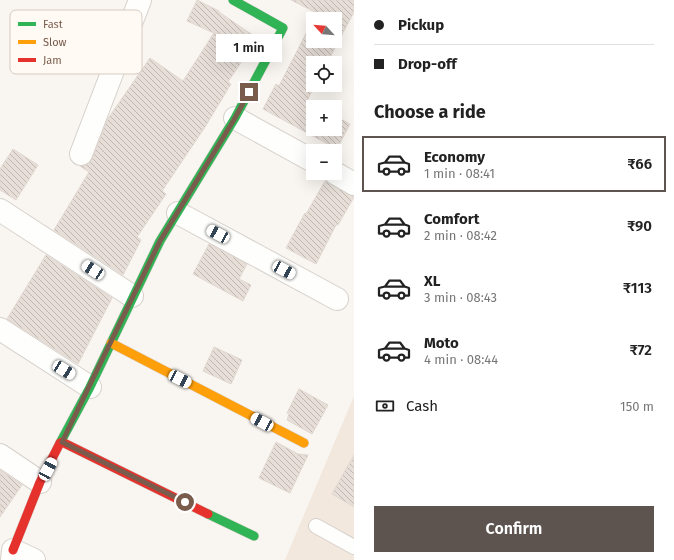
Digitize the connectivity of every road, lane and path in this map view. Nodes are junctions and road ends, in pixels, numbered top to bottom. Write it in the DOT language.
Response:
graph roads {
  1 [pos="140,0"];
  2 [pos="233,0"];
  3 [pos="136,10"];
  4 [pos="112,74"];
  5 [pos="235,118"];
  6 [pos="81,154"];
  7 [pos="306,157"];
  8 [pos="342,177"];
  9 [pos="354,184"];
  10 [pos="0,210"];
  11 [pos="178,213"];
  12 [pos="132,296"];
  13 [pos="337,299"];
  14 [pos="0,329"];
  15 [pos="111,343"];
  16 [pos="90,387"];
  17 [pos="62,442"];
  18 [pos="304,443"];
  19 [pos="0,455"];
  20 [pos="40,482"];
  21 [pos="316,526"];
  22 [pos="254,536"];
  23 [pos="354,547"];
  24 [pos="13,555"];
  25 [pos="34,560"];
  1 -- 3 [label="street"];
  2 -- 5 [label="street"];
  4 -- 6 [label="street"];
  5 -- 7 [label="street"];
  5 -- 11 [label="street"];
  8 -- 9 [label="street"];
  10 -- 12 [label="street"];
  11 -- 12 [label="street"];
  11 -- 13 [label="street"];
  12 -- 15 [label="street"];
  14 -- 16 [label="street"];
  15 -- 16 [label="street"];
  15 -- 18 [label="street"];
  16 -- 17 [label="street"];
  17 -- 20 [label="street"];
  17 -- 22 [label="street"];
  19 -- 20 [label="street"];
  20 -- 24 [label="street"];
  21 -- 23 [label="lane"];
  24 -- 25 [label="street"];
}
